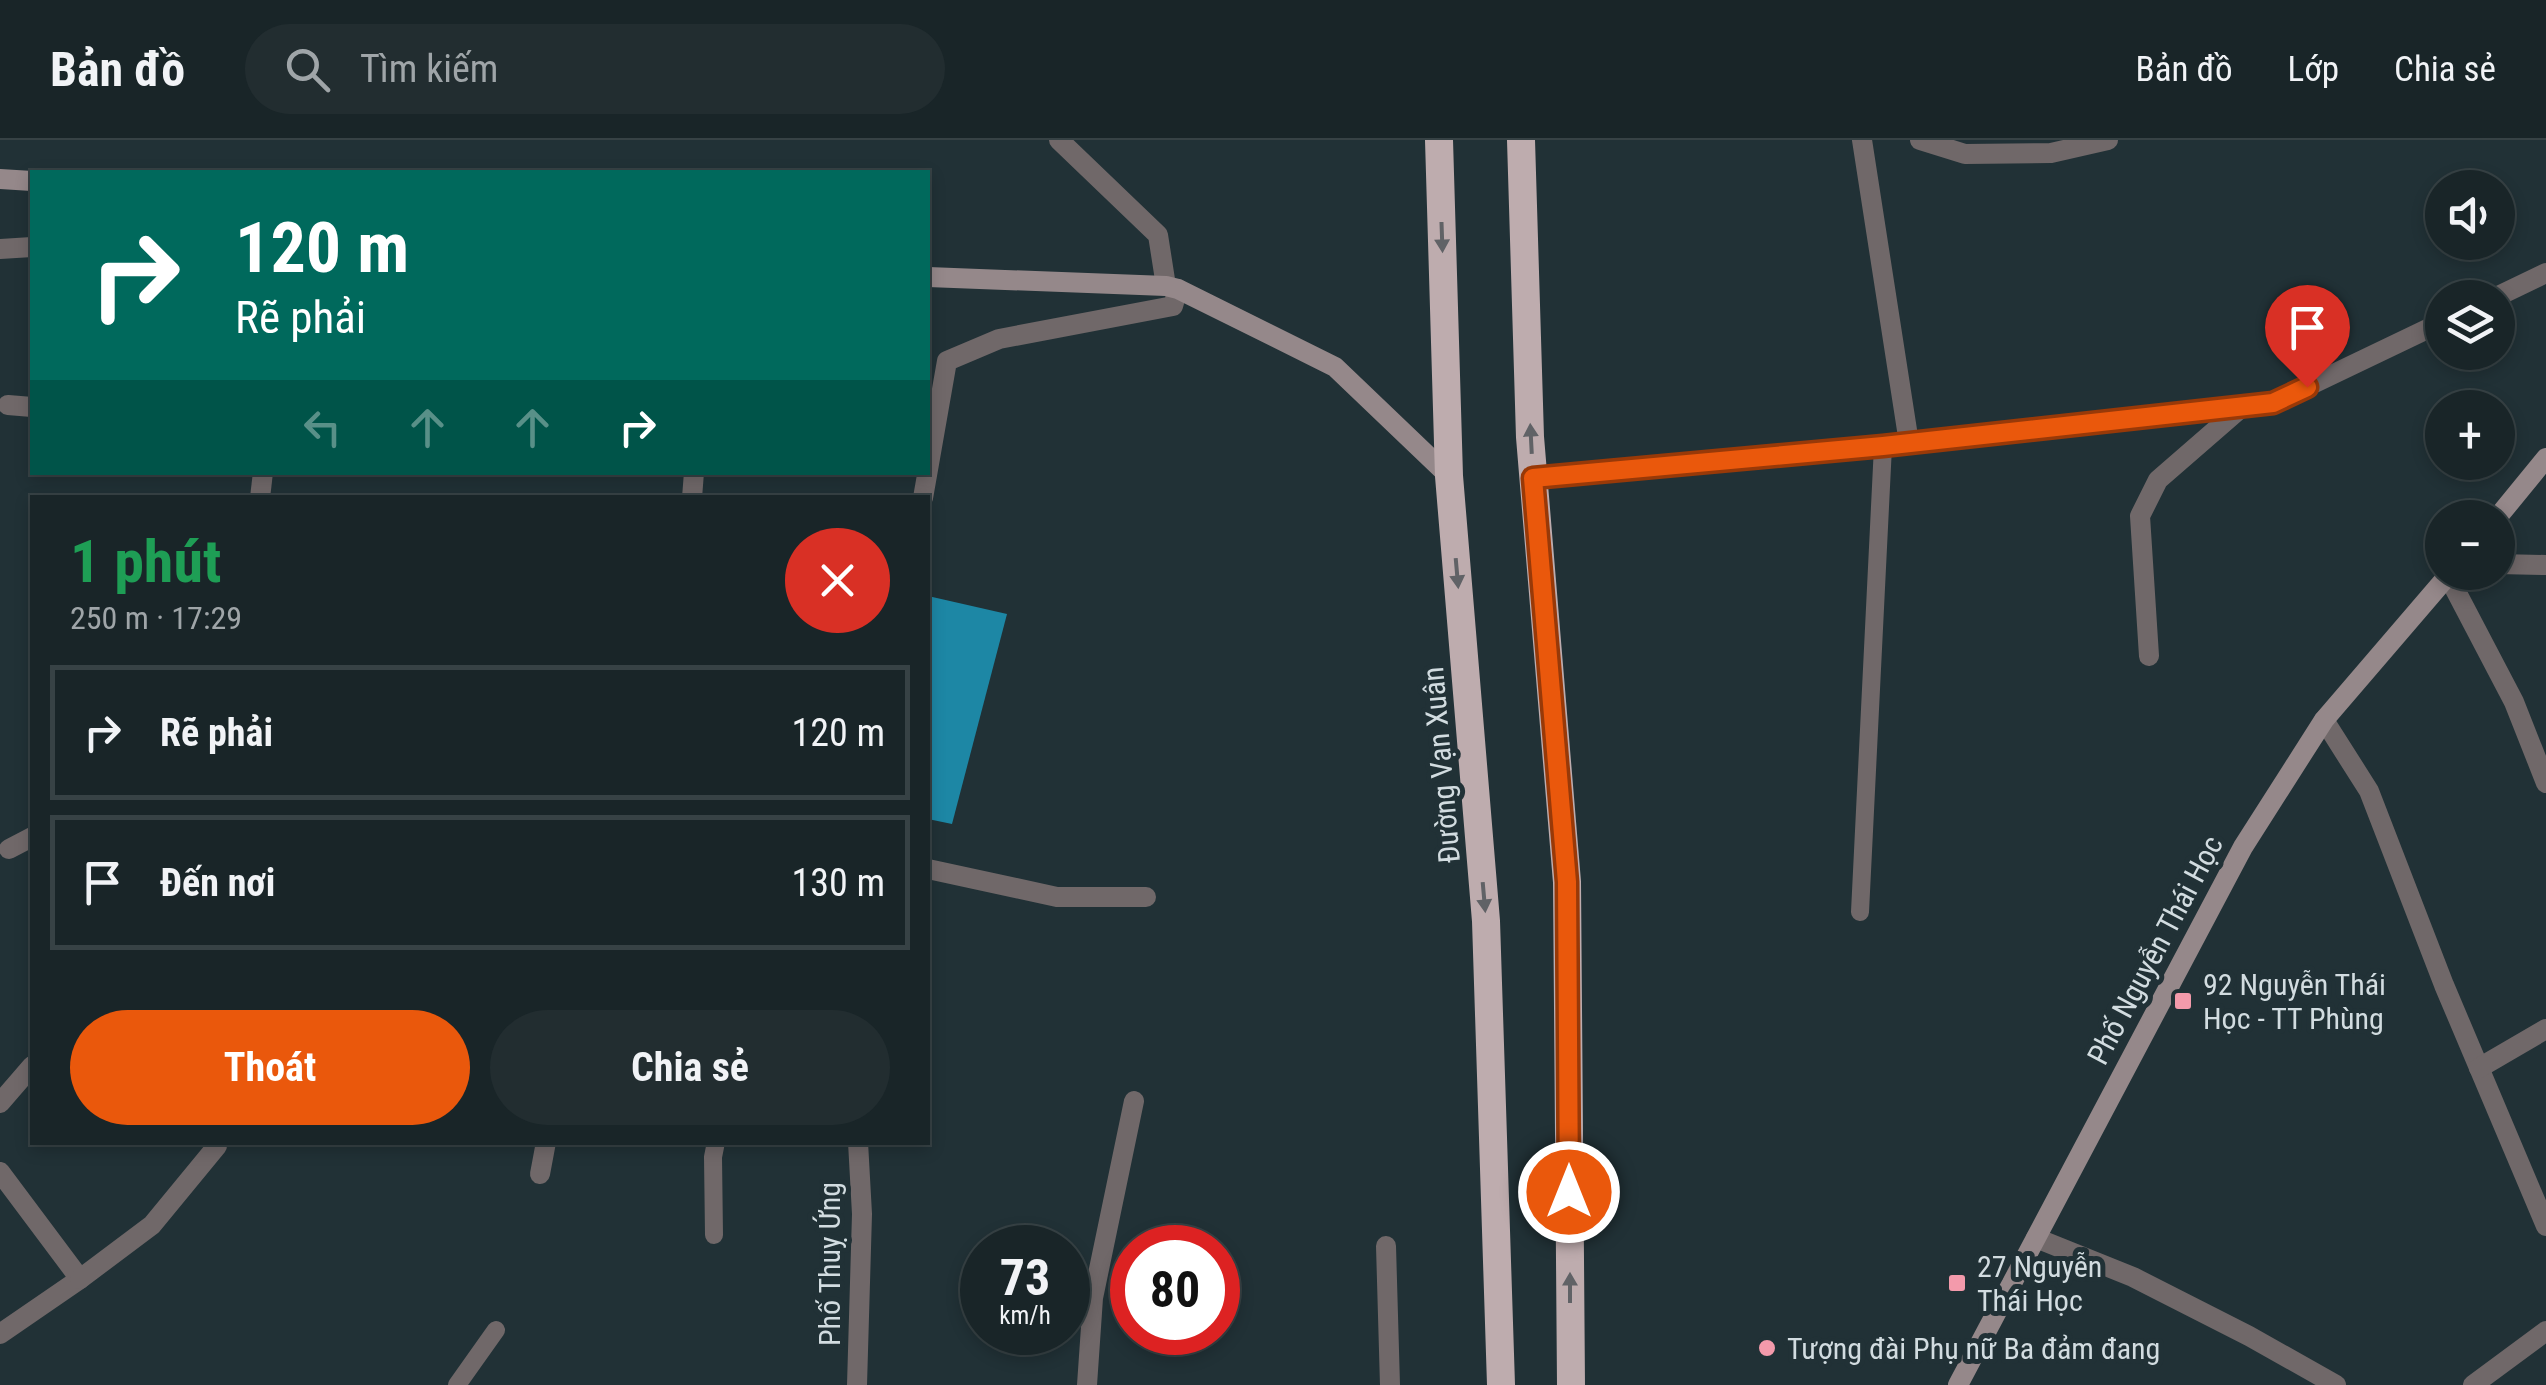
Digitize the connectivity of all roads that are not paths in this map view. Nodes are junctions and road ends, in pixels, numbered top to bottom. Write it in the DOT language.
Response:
graph roads {
  1 [pos="1060,140"];
  2 [pos="1439,140"];
  3 [pos="1521,140"];
  4 [pos="1862,140"];
  5 [pos="1920,140"];
  6 [pos="2108,140"];
  7 [pos="0,180"];
  8 [pos="30,181"];
  9 [pos="30,247"];
  10 [pos="0,249"];
  11 [pos="2546,273"];
  12 [pos="930,276"];
  13 [pos="1172,288"];
  14 [pos="2515,288"];
  15 [pos="2425,330"];
  16 [pos="937,360"];
  17 [pos="8,405"];
  18 [pos="30,406"];
  19 [pos="2242,406"];
  20 [pos="930,434"];
  21 [pos="1909,443"];
  22 [pos="1883,446"];
  23 [pos="2546,458"];
  24 [pos="1450,476"];
  25 [pos="1533,478"];
  26 [pos="2511,500"];
  27 [pos="2515,564"];
  28 [pos="2546,565"];
  29 [pos="2436,590"];
  30 [pos="2458,590"];
  31 [pos="2148,656"];
  32 [pos="2324,720"];
  33 [pos="2546,783"];
  34 [pos="30,839"];
  35 [pos="9,849"];
  36 [pos="930,868"];
  37 [pos="1146,897"];
  38 [pos="1860,912"];
  39 [pos="2546,1029"];
  40 [pos="30,1068"];
  41 [pos="2479,1068"];
  42 [pos="1134,1101"];
  43 [pos="0,1104"];
  44 [pos="545,1145"];
  45 [pos="715,1145"];
  46 [pos="858,1145"];
  47 [pos="217,1146"];
  48 [pos="0,1172"];
  49 [pos="540,1174"];
  50 [pos="2546,1226"];
  51 [pos="714,1235"];
  52 [pos="2036,1238"];
  53 [pos="1386,1246"];
  54 [pos="80,1279"];
  55 [pos="496,1330"];
  56 [pos="2546,1332"];
  57 [pos="0,1334"];
  58 [pos="457,1385"];
  59 [pos="858,1385"];
  60 [pos="1087,1385"];
  61 [pos="1390,1385"];
  62 [pos="1500,1385"];
  63 [pos="1570,1385"];
  64 [pos="1958,1385"];
  65 [pos="2336,1385"];
  66 [pos="2473,1385"];
  1 -- 13 [label="street"];
  2 -- 24 [label="highway, Đường Vạn Xuân, one-way"];
  25 -- 3 [label="highway, one-way"];
  4 -- 21 [label="street"];
  5 -- 6 [label="street"];
  7 -- 8 [label="main road"];
  9 -- 10 [label="street"];
  11 -- 14 [label="street"];
  12 -- 13 [label="main road"];
  13 -- 16 [label="street"];
  13 -- 24 [label="main road"];
  15 -- 19 [label="street"];
  16 -- 20 [label="street"];
  17 -- 18 [label="street"];
  19 -- 21 [label="street"];
  19 -- 31 [label="street"];
  21 -- 22 [label="street"];
  22 -- 25 [label="street"];
  22 -- 38 [label="lane"];
  23 -- 26 [label="main road"];
  24 -- 62 [label="highway, Đường Vạn Xuân, one-way"];
  63 -- 25 [label="highway, one-way"];
  27 -- 28 [label="street"];
  29 -- 32 [label="main road, Phố Nguyễn Thái Học"];
  30 -- 33 [label="street"];
  32 -- 41 [label="street"];
  32 -- 52 [label="main road, Phố Nguyễn Thái Học"];
  34 -- 35 [label="street"];
  36 -- 37 [label="street"];
  39 -- 41 [label="street"];
  40 -- 43 [label="street"];
  41 -- 50 [label="street"];
  42 -- 60 [label="street"];
  44 -- 49 [label="street"];
  45 -- 51 [label="lane"];
  46 -- 59 [label="street, Phố Thuỵ Ứng"];
  47 -- 54 [label="street"];
  48 -- 54 [label="street"];
  52 -- 64 [label="main road, Phố Nguyễn Thái Học"];
  52 -- 65 [label="street"];
  53 -- 61 [label="street"];
  54 -- 57 [label="street"];
  55 -- 58 [label="lane"];
  56 -- 66 [label="street"];
}
